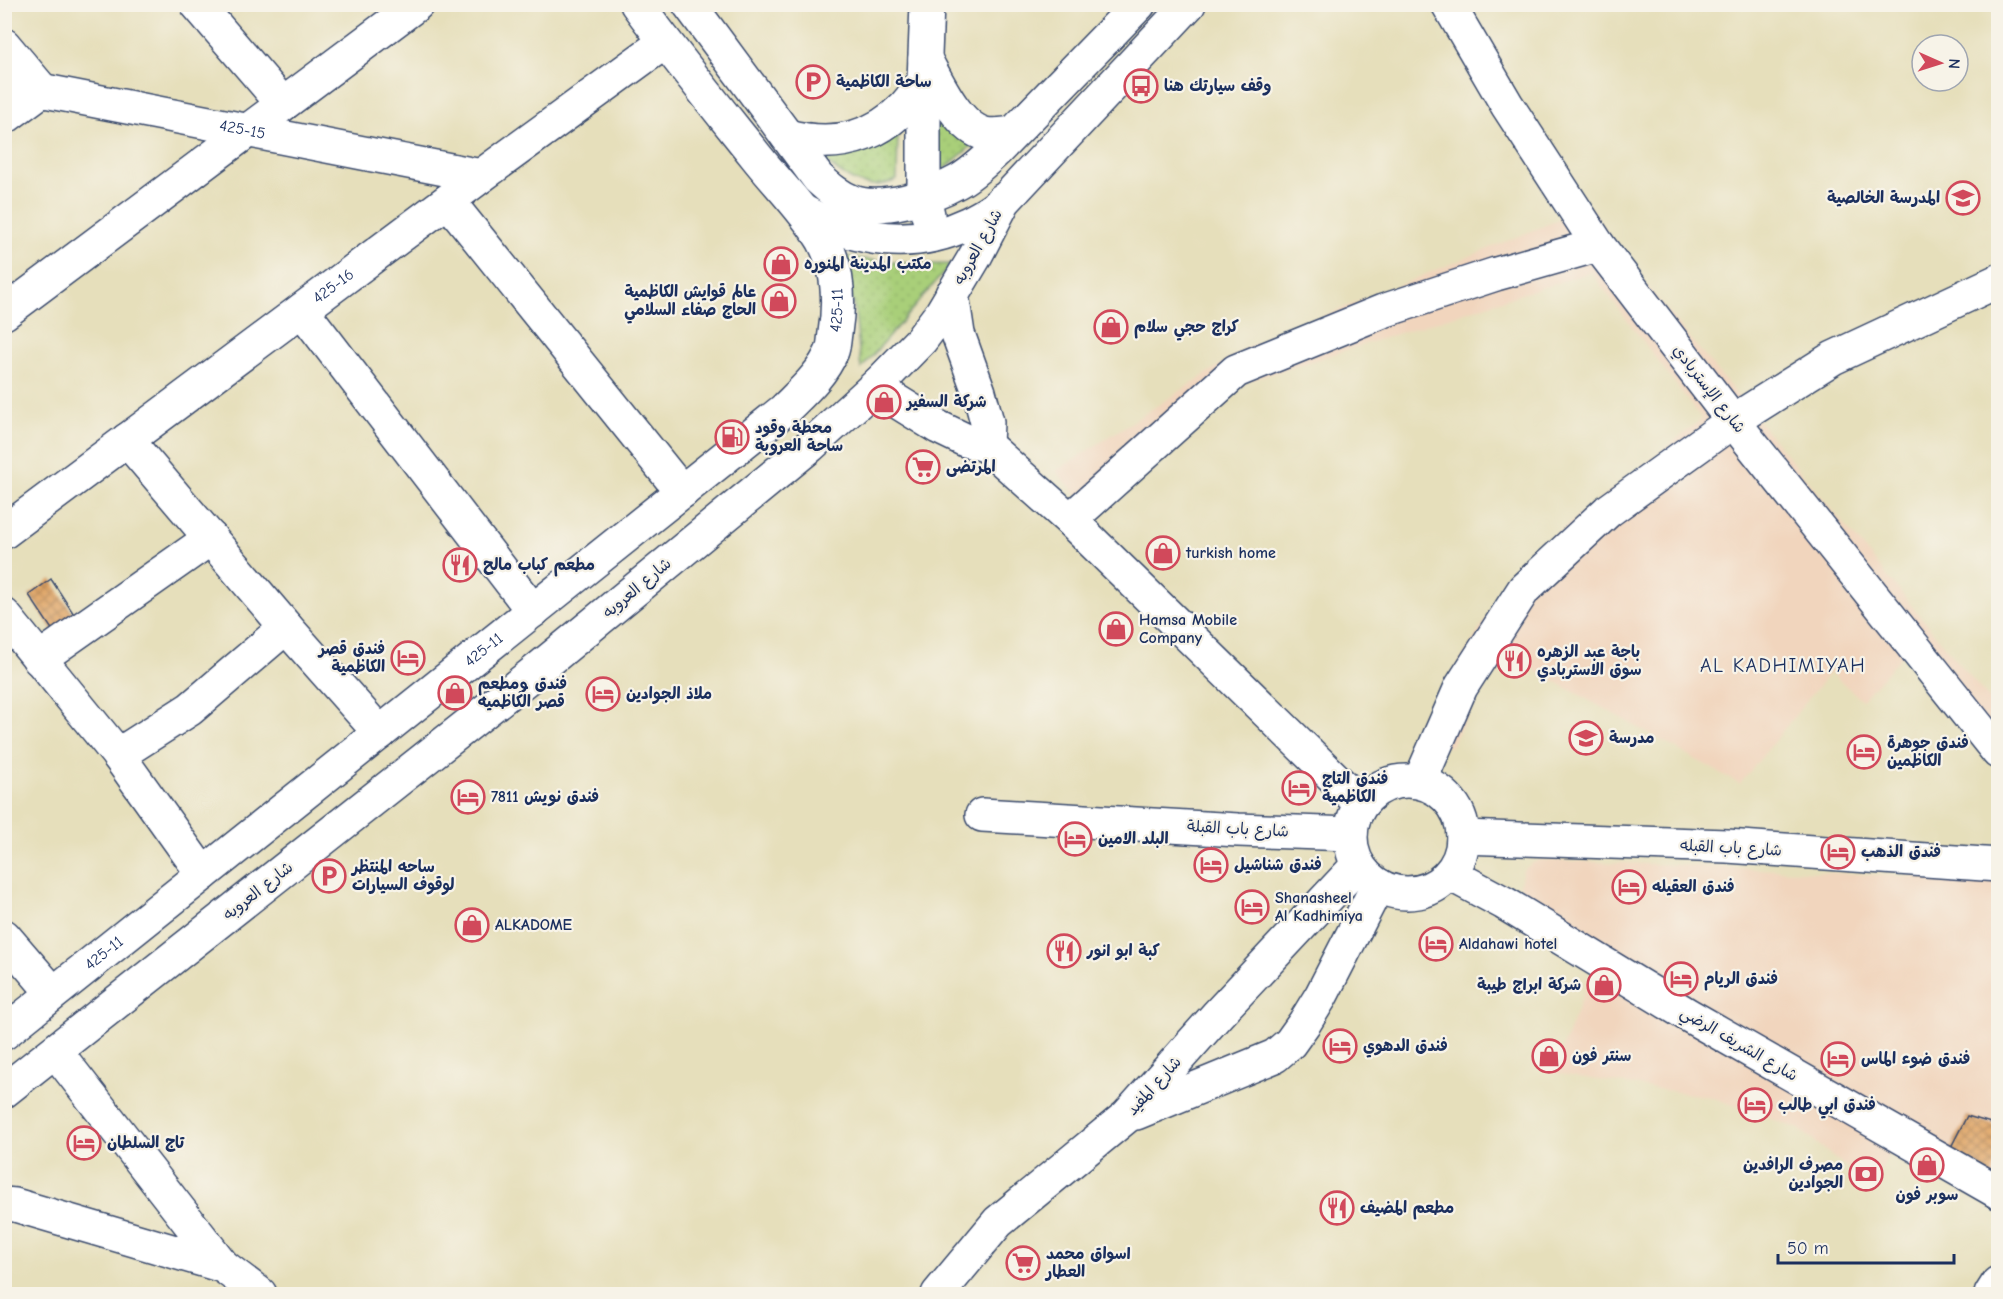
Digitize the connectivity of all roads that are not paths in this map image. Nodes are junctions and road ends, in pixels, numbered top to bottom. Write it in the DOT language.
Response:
graph roads {
  1 [pos="197,4"];
  2 [pos="637,4"];
  3 [pos="689,4"];
  4 [pos="927,4"];
  5 [pos="1139,4"];
  6 [pos="1189,4"];
  7 [pos="1448,4"];
  8 [pos="414,5"];
  9 [pos="665,42"];
  10 [pos="4,45"];
  11 [pos="924,70"];
  12 [pos="4,83"];
  13 [pos="42,90"];
  14 [pos="283,104"];
  15 [pos="4,118"];
  16 [pos="249,130"];
  17 [pos="787,136"];
  18 [pos="1005,141"];
  19 [pos="481,176"];
  20 [pos="958,182"];
  21 [pos="1012,193"];
  22 [pos="924,196"];
  23 [pos="448,201"];
  24 [pos="802,211"];
  25 [pos="932,236"];
  26 [pos="1598,245"];
  27 [pos="1998,281"];
  28 [pos="952,294"];
  29 [pos="302,310"];
  30 [pos="4,313"];
  31 [pos="879,383"];
  32 [pos="1733,421"];
  33 [pos="127,440"];
  34 [pos="986,446"];
  35 [pos="682,492"];
  36 [pos="1070,520"];
  37 [pos="4,532"];
  38 [pos="211,538"];
  39 [pos="533,610"];
  40 [pos="4,615"];
  41 [pos="286,627"];
  42 [pos="39,659"];
  43 [pos="380,733"];
  44 [pos="1998,752"];
  45 [pos="118,755"];
  46 [pos="1420,781"];
  47 [pos="1361,804"];
  48 [pos="982,815"];
  49 [pos="1351,834"];
  50 [pos="1463,837"];
  51 [pos="1998,866"];
  52 [pos="203,874"];
  53 [pos="1450,874"];
  54 [pos="1368,875"];
  55 [pos="4,936"];
  56 [pos="54,993"];
  57 [pos="4,1032"];
  58 [pos="60,1057"];
  59 [pos="4,1091"];
  60 [pos="1127,1116"];
  61 [pos="1998,1192"];
  62 [pos="4,1204"];
  63 [pos="223,1266"];
  64 [pos="1998,1284"];
  65 [pos="260,1294"];
  66 [pos="938,1294"];
  67 [pos="1991,1294"];
  1 -- 14 [label="street"];
  2 -- 9 [label="street, 425-11"];
  3 -- 17 [label="street"];
  4 -- 11 [label="street"];
  5 -- 18 [label="street"];
  6 -- 21 [label="street, شارع العروبه"];
  7 -- 26 [label="street, شارع الإستربادي"];
  8 -- 14 [label="street"];
  9 -- 19 [label="street, 425-16"];
  9 -- 24 [label="street, 425-11"];
  10 -- 13 [label="street"];
  11 -- 17 [label="street"];
  11 -- 18 [label="street"];
  11 -- 22 [label="street"];
  12 -- 13 [label="street, 425-15"];
  13 -- 15 [label="street"];
  13 -- 16 [label="street, 425-15"];
  14 -- 16 [label="street"];
  16 -- 19 [label="street, 425-15"];
  16 -- 30 [label="street"];
  17 -- 22 [label="street"];
  18 -- 20 [label="street"];
  18 -- 21 [label="street"];
  19 -- 23 [label="street, 425-16"];
  20 -- 21 [label="street"];
  20 -- 22 [label="street"];
  21 -- 25 [label="street, 425-11"];
  21 -- 28 [label="street, شارع العروبه"];
  22 -- 25 [label="street"];
  23 -- 29 [label="street, 425-16"];
  23 -- 35 [label="street"];
  24 -- 25 [label="street, 425-11"];
  24 -- 35 [label="street, 425-11"];
  26 -- 32 [label="street, شارع الإستربادي"];
  26 -- 36 [label="street"];
  27 -- 32 [label="street"];
  28 -- 31 [label="street, شارع العروبه"];
  28 -- 34 [label="street"];
  29 -- 33 [label="street, 425-16"];
  29 -- 39 [label="street"];
  31 -- 34 [label="street"];
  31 -- 59 [label="street, شارع العروبه"];
  32 -- 44 [label="street, شارع الإستربادي"];
  32 -- 46 [label="street"];
  33 -- 37 [label="street, 425-16"];
  33 -- 38 [label="street"];
  34 -- 36 [label="street"];
  35 -- 39 [label="street, 425-11"];
  36 -- 47 [label="street"];
  38 -- 41 [label="street"];
  38 -- 42 [label="street"];
  39 -- 43 [label="street, 425-11"];
  40 -- 42 [label="street"];
  41 -- 43 [label="street"];
  41 -- 45 [label="street"];
  42 -- 45 [label="street"];
  43 -- 52 [label="street, 425-11"];
  45 -- 52 [label="street"];
  46 -- 47 [label="street"];
  46 -- 50 [label="street"];
  47 -- 49 [label="street"];
  48 -- 49 [label="street, شارع باب القبلة"];
  49 -- 54 [label="street"];
  50 -- 51 [label="street, شارع باب القبله"];
  50 -- 53 [label="street"];
  52 -- 56 [label="street, 425-11"];
  53 -- 54 [label="street"];
  53 -- 61 [label="street, شارع الشريف الرضي"];
  54 -- 60 [label="street, شارع المفيد"];
  54 -- 60 [label="street"];
  55 -- 56 [label="street"];
  56 -- 57 [label="street, 425-11"];
  58 -- 63 [label="street"];
  60 -- 66 [label="street, شارع المفيد"];
  62 -- 63 [label="street"];
  63 -- 65 [label="street"];
  64 -- 67 [label="street"];
}
